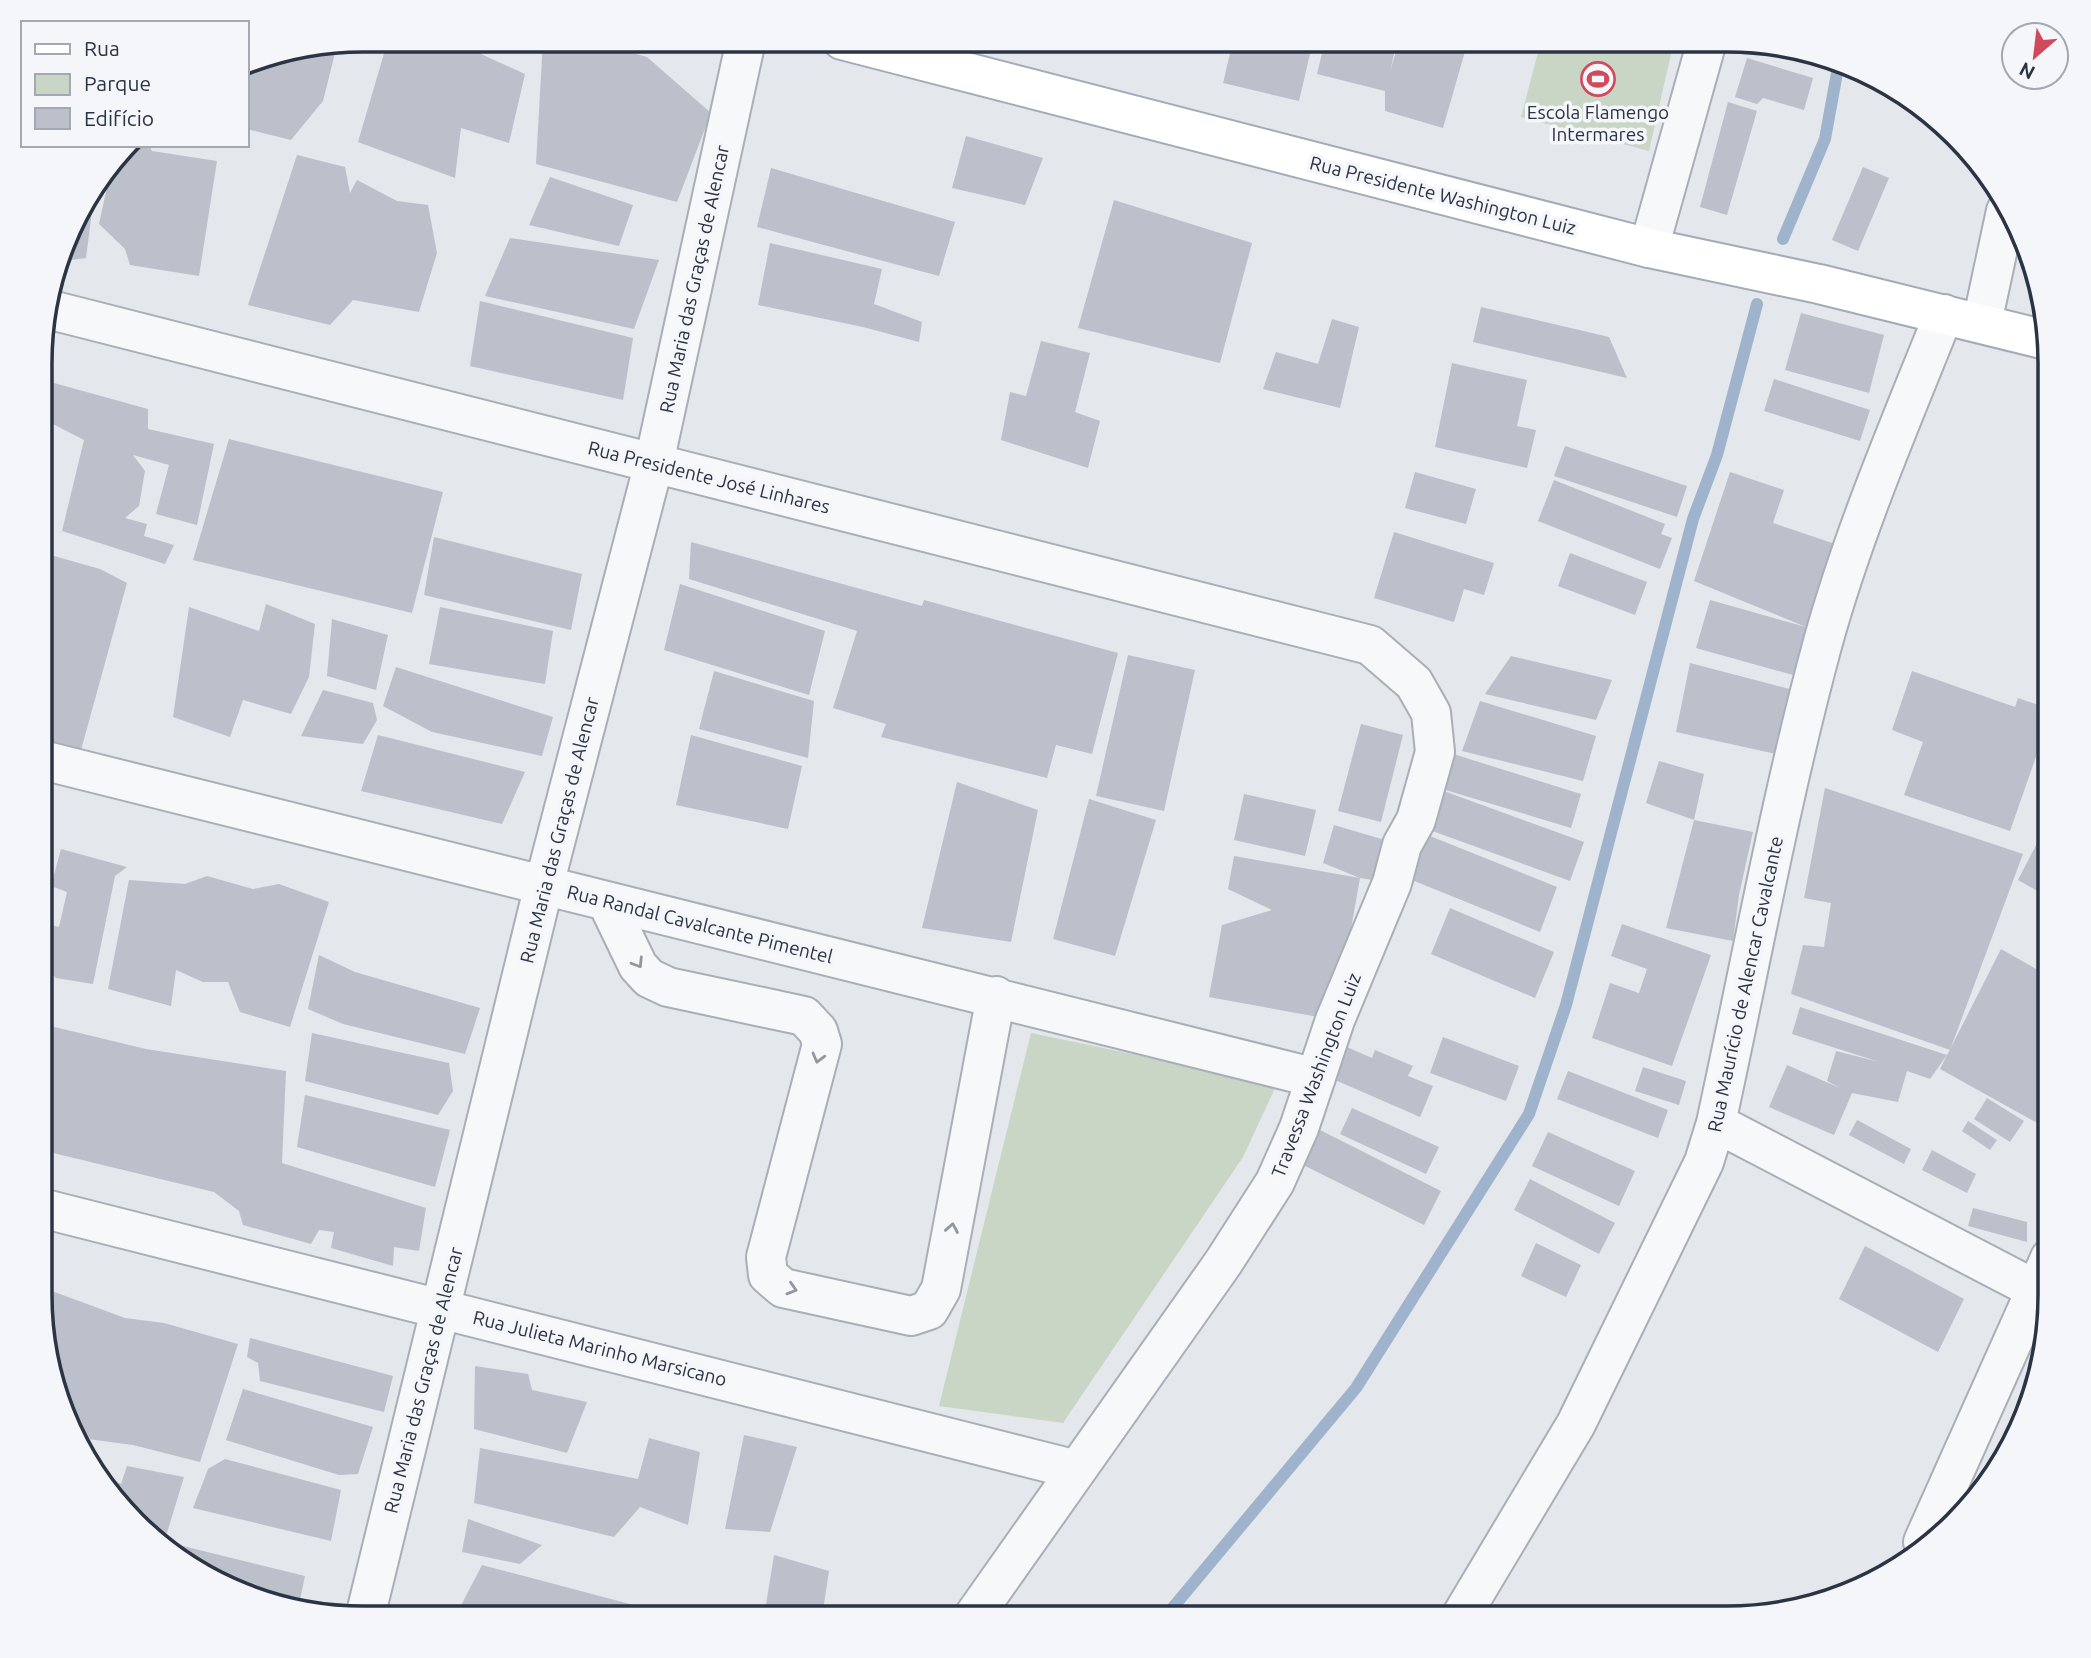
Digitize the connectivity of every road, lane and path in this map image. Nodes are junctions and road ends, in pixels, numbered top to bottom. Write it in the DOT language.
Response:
graph roads {
  1 [pos="743,52"];
  2 [pos="889,52"];
  3 [pos="1704,52"];
  4 [pos="2004,222"];
  5 [pos="1649,248"];
  6 [pos="57,311"];
  7 [pos="1944,314"];
  8 [pos="1982,323"];
  9 [pos="2037,338"];
  10 [pos="654,463"];
  11 [pos="1370,645"];
  12 [pos="52,763"];
  13 [pos="544,886"];
  14 [pos="607,902"];
  15 [pos="996,996"];
  16 [pos="1317,1078"];
  17 [pos="1716,1123"];
  18 [pos="52,1211"];
  19 [pos="2038,1272"];
  20 [pos="2038,1285"];
  21 [pos="440,1307"];
  22 [pos="1077,1470"];
  23 [pos="1927,1533"];
  24 [pos="368,1606"];
  25 [pos="981,1606"];
  26 [pos="1467,1606"];
  1 -- 10 [label="street, Rua Maria das Graças de Alencar"];
  2 -- 5 [label="main road, Rua Presidente Washington Luiz"];
  3 -- 5 [label="street"];
  4 -- 8 [label="street"];
  5 -- 7 [label="main road, Rua Presidente Washington Luiz"];
  6 -- 10 [label="street, Rua Presidente José Linhares"];
  7 -- 8 [label="main road, Rua Presidente Washington Luiz"];
  7 -- 17 [label="street, Rua Maurício de Alencar Cavalcante"];
  8 -- 9 [label="main road, Rua Presidente Washington Luiz"];
  10 -- 11 [label="street, Rua Presidente José Linhares"];
  10 -- 13 [label="street, Rua Maria das Graças de Alencar"];
  11 -- 16 [label="street, Travessa Washington Luiz"];
  12 -- 13 [label="street, Rua Randal Cavalcante Pimentel"];
  13 -- 14 [label="street, Rua Randal Cavalcante Pimentel"];
  13 -- 21 [label="street, Rua Maria das Graças de Alencar"];
  14 -- 15 [label="street, Rua Randal Cavalcante Pimentel"];
  14 -- 15 [label="street, one-way"];
  15 -- 16 [label="street, Rua Randal Cavalcante Pimentel"];
  16 -- 22 [label="street, Travessa Washington Luiz"];
  17 -- 19 [label="street"];
  17 -- 26 [label="street, Rua Maurício de Alencar Cavalcante"];
  18 -- 21 [label="street, Rua Julieta Marinho Marsicano"];
  20 -- 23 [label="street"];
  21 -- 22 [label="street, Rua Julieta Marinho Marsicano"];
  21 -- 24 [label="street, Rua Maria das Graças de Alencar"];
  22 -- 25 [label="street, Travessa Washington Luiz"];
}
